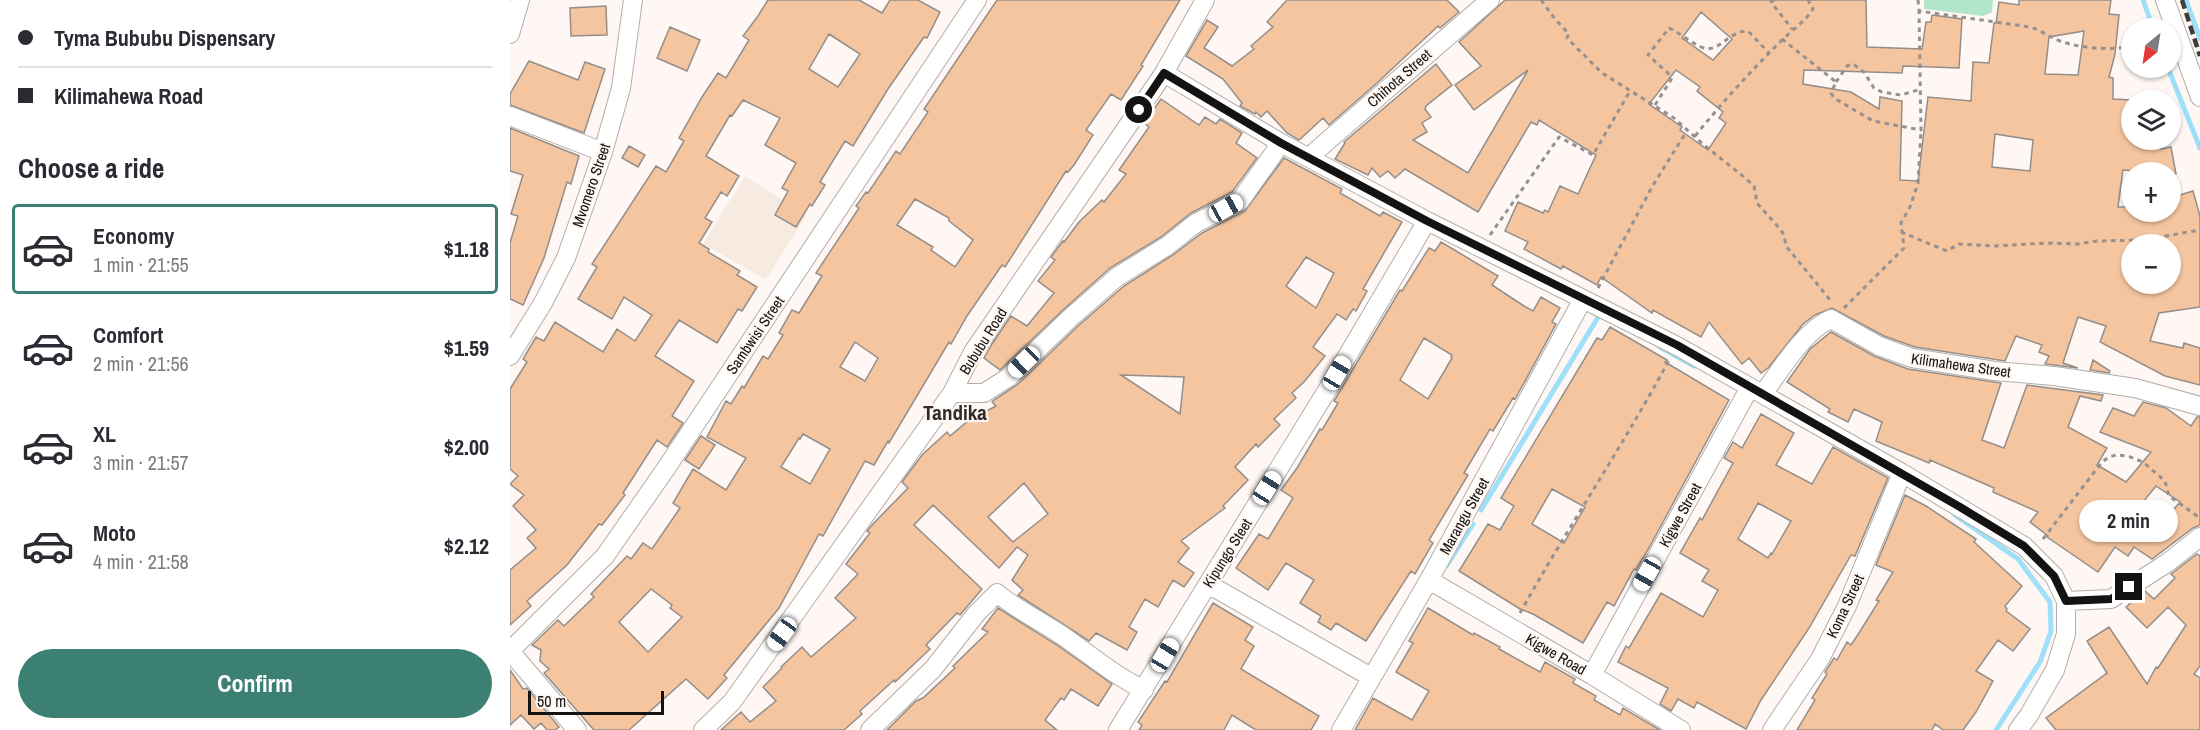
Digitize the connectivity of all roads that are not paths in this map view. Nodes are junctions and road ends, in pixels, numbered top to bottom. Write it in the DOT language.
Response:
graph roads {
  1 [pos="520,0"];
  2 [pos="633,0"];
  3 [pos="1205,0"];
  4 [pos="1490,0"];
  5 [pos="2165,0"];
  6 [pos="972,1"];
  7 [pos="510,34"];
  8 [pos="1164,73"];
  9 [pos="2200,97"];
  10 [pos="510,116"];
  11 [pos="1281,143"];
  12 [pos="603,152"];
  13 [pos="1309,157"];
  14 [pos="1427,221"];
  15 [pos="1587,301"];
  16 [pos="513,346"];
  17 [pos="1756,391"];
  18 [pos="952,393"];
  19 [pos="2200,406"];
  20 [pos="1902,473"];
  21 [pos="2200,537"];
  22 [pos="1429,580"];
  23 [pos="1208,584"];
  24 [pos="2066,601"];
  25 [pos="510,651"];
  26 [pos="1592,675"];
  27 [pos="1371,677"];
  28 [pos="1144,690"];
  29 [pos="576,730"];
  30 [pos="703,730"];
  31 [pos="870,730"];
  32 [pos="1118,730"];
  33 [pos="1341,730"];
  34 [pos="1681,730"];
  35 [pos="1772,730"];
  36 [pos="2018,730"];
  1 -- 7 [label="street"];
  2 -- 12 [label="street, Mvomero Street"];
  3 -- 8 [label="street, Bububu Road"];
  4 -- 13 [label="street, Chihota Street"];
  5 -- 9 [label="street"];
  6 -- 25 [label="street, Sambwisi Street"];
  8 -- 11 [label="street"];
  8 -- 18 [label="street, Bububu Road"];
  10 -- 12 [label="street"];
  11 -- 13 [label="street"];
  11 -- 18 [label="street"];
  12 -- 16 [label="street, Mvomero Street"];
  13 -- 14 [label="street"];
  14 -- 15 [label="street"];
  14 -- 23 [label="street, Kipungo Steet"];
  15 -- 17 [label="street"];
  15 -- 22 [label="street, Marangu Street"];
  17 -- 19 [label="street, Kilimahewa Street"];
  17 -- 20 [label="street"];
  17 -- 26 [label="street, Kigwe Street"];
  18 -- 30 [label="street, Bububu Road"];
  20 -- 24 [label="street"];
  20 -- 35 [label="street, Koma Street"];
  21 -- 24 [label="street"];
  22 -- 26 [label="street, Kigwe Road"];
  22 -- 27 [label="street, Marangu Street"];
  23 -- 27 [label="street"];
  23 -- 28 [label="street, Kipungo Steet"];
  24 -- 36 [label="street"];
  25 -- 29 [label="street"];
  26 -- 34 [label="street, Kigwe Road"];
  27 -- 33 [label="street, Marangu Street"];
  28 -- 31 [label="street"];
  28 -- 32 [label="street, Kipungo Steet"];
}
